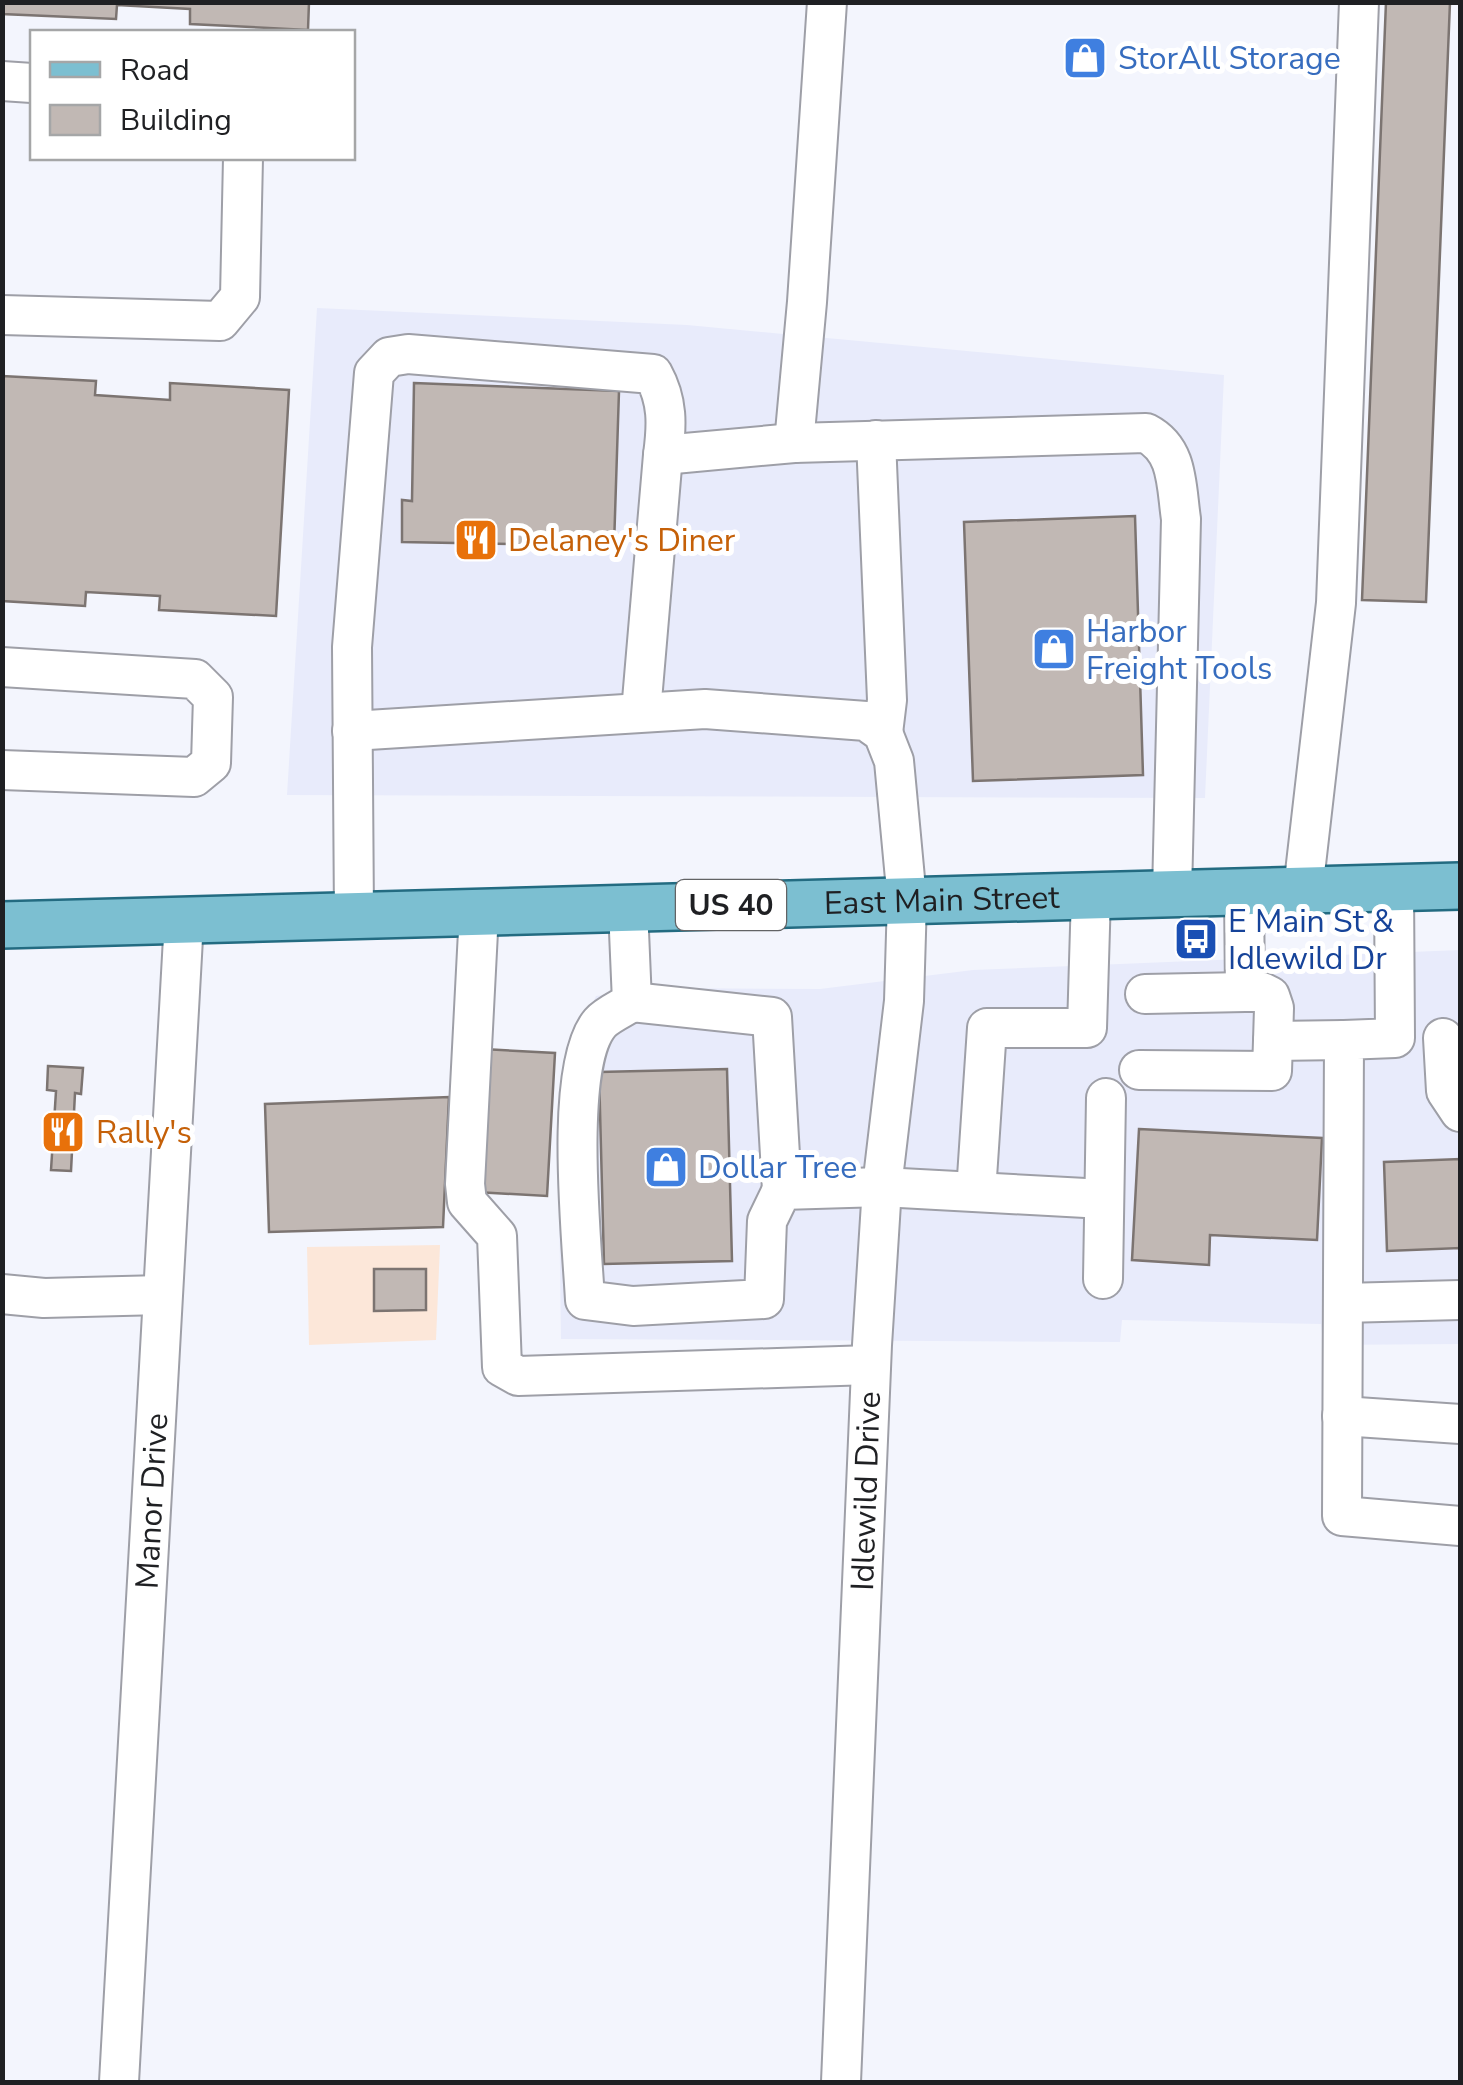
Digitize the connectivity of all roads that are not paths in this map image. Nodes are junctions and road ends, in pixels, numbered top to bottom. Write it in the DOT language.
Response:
graph roads {
  1 [pos="827,2"];
  2 [pos="1359,2"];
  3 [pos="2,81"];
  4 [pos="30,82"];
  5 [pos="243,160"];
  6 [pos="2,315"];
  7 [pos="876,440"];
  8 [pos="794,443"];
  9 [pos="663,455"];
  10 [pos="2,667"];
  11 [pos="640,712"];
  12 [pos="352,731"];
  13 [pos="884,733"];
  14 [pos="2,770"];
  15 [pos="1460,886"];
  16 [pos="1394,888"];
  17 [pos="1304,890"];
  18 [pos="1244,891"];
  19 [pos="1172,893"];
  20 [pos="1091,895"];
  21 [pos="907,900"];
  22 [pos="628,908"];
  23 [pos="479,912"];
  24 [pos="354,916"];
  25 [pos="184,920"];
  26 [pos="2,926"];
  27 [pos="1245,992"];
  28 [pos="1145,994"];
  29 [pos="632,1002"];
  30 [pos="1395,1038"];
  31 [pos="1452,1038"];
  32 [pos="1273,1040"];
  33 [pos="1344,1040"];
  34 [pos="1140,1070"];
  35 [pos="1106,1098"];
  36 [pos="1460,1112"];
  37 [pos="882,1186"];
  38 [pos="782,1190"];
  39 [pos="976,1192"];
  40 [pos="1104,1199"];
  41 [pos="1103,1280"];
  42 [pos="2,1294"];
  43 [pos="162,1295"];
  44 [pos="1460,1300"];
  45 [pos="1343,1303"];
  46 [pos="872,1365"];
  47 [pos="1342,1416"];
  48 [pos="1460,1424"];
  49 [pos="1460,1526"];
  50 [pos="119,2082"];
  51 [pos="840,2082"];
  1 -- 8 [label="street"];
  2 -- 17 [label="street"];
  3 -- 4 [label="street"];
  5 -- 6 [label="street"];
  7 -- 8 [label="street"];
  7 -- 13 [label="street, Idlewild Drive"];
  7 -- 19 [label="street"];
  8 -- 9 [label="street"];
  9 -- 11 [label="street"];
  9 -- 12 [label="street"];
  10 -- 14 [label="street"];
  11 -- 12 [label="street"];
  11 -- 13 [label="street"];
  12 -- 24 [label="street"];
  13 -- 21 [label="street, Idlewild Drive"];
  15 -- 16 [label="main road, East Main Street / US 40"];
  16 -- 17 [label="main road, East Main Street / US 40"];
  16 -- 30 [label="street"];
  17 -- 18 [label="main road, East Main Street / US 40"];
  18 -- 19 [label="main road, East Main Street / US 40"];
  18 -- 27 [label="street"];
  19 -- 20 [label="main road, East Main Street / US 40"];
  20 -- 21 [label="main road, East Main Street / US 40"];
  20 -- 39 [label="street"];
  21 -- 22 [label="main road, East Main Street / US 40"];
  21 -- 37 [label="street, Idlewild Drive"];
  22 -- 23 [label="main road, East Main Street / US 40"];
  22 -- 29 [label="street"];
  23 -- 24 [label="main road, East Main Street / US 40"];
  23 -- 46 [label="street"];
  24 -- 25 [label="main road, East Main Street / US 40"];
  25 -- 26 [label="main road, East Main Street / US 40"];
  25 -- 43 [label="street, Manor Drive"];
  27 -- 28 [label="street"];
  27 -- 32 [label="street"];
  29 -- 38 [label="street"];
  29 -- 38 [label="street"];
  30 -- 31 [label="street"];
  30 -- 33 [label="street"];
  31 -- 36 [label="street"];
  32 -- 33 [label="street"];
  32 -- 34 [label="street"];
  33 -- 45 [label="street"];
  35 -- 40 [label="street"];
  37 -- 38 [label="street"];
  37 -- 39 [label="street"];
  37 -- 46 [label="street, Idlewild Drive"];
  39 -- 40 [label="street"];
  40 -- 41 [label="street"];
  42 -- 43 [label="street"];
  43 -- 50 [label="street, Manor Drive"];
  44 -- 45 [label="street"];
  45 -- 47 [label="street"];
  46 -- 51 [label="street, Idlewild Drive"];
  47 -- 48 [label="street"];
  47 -- 49 [label="street"];
}
